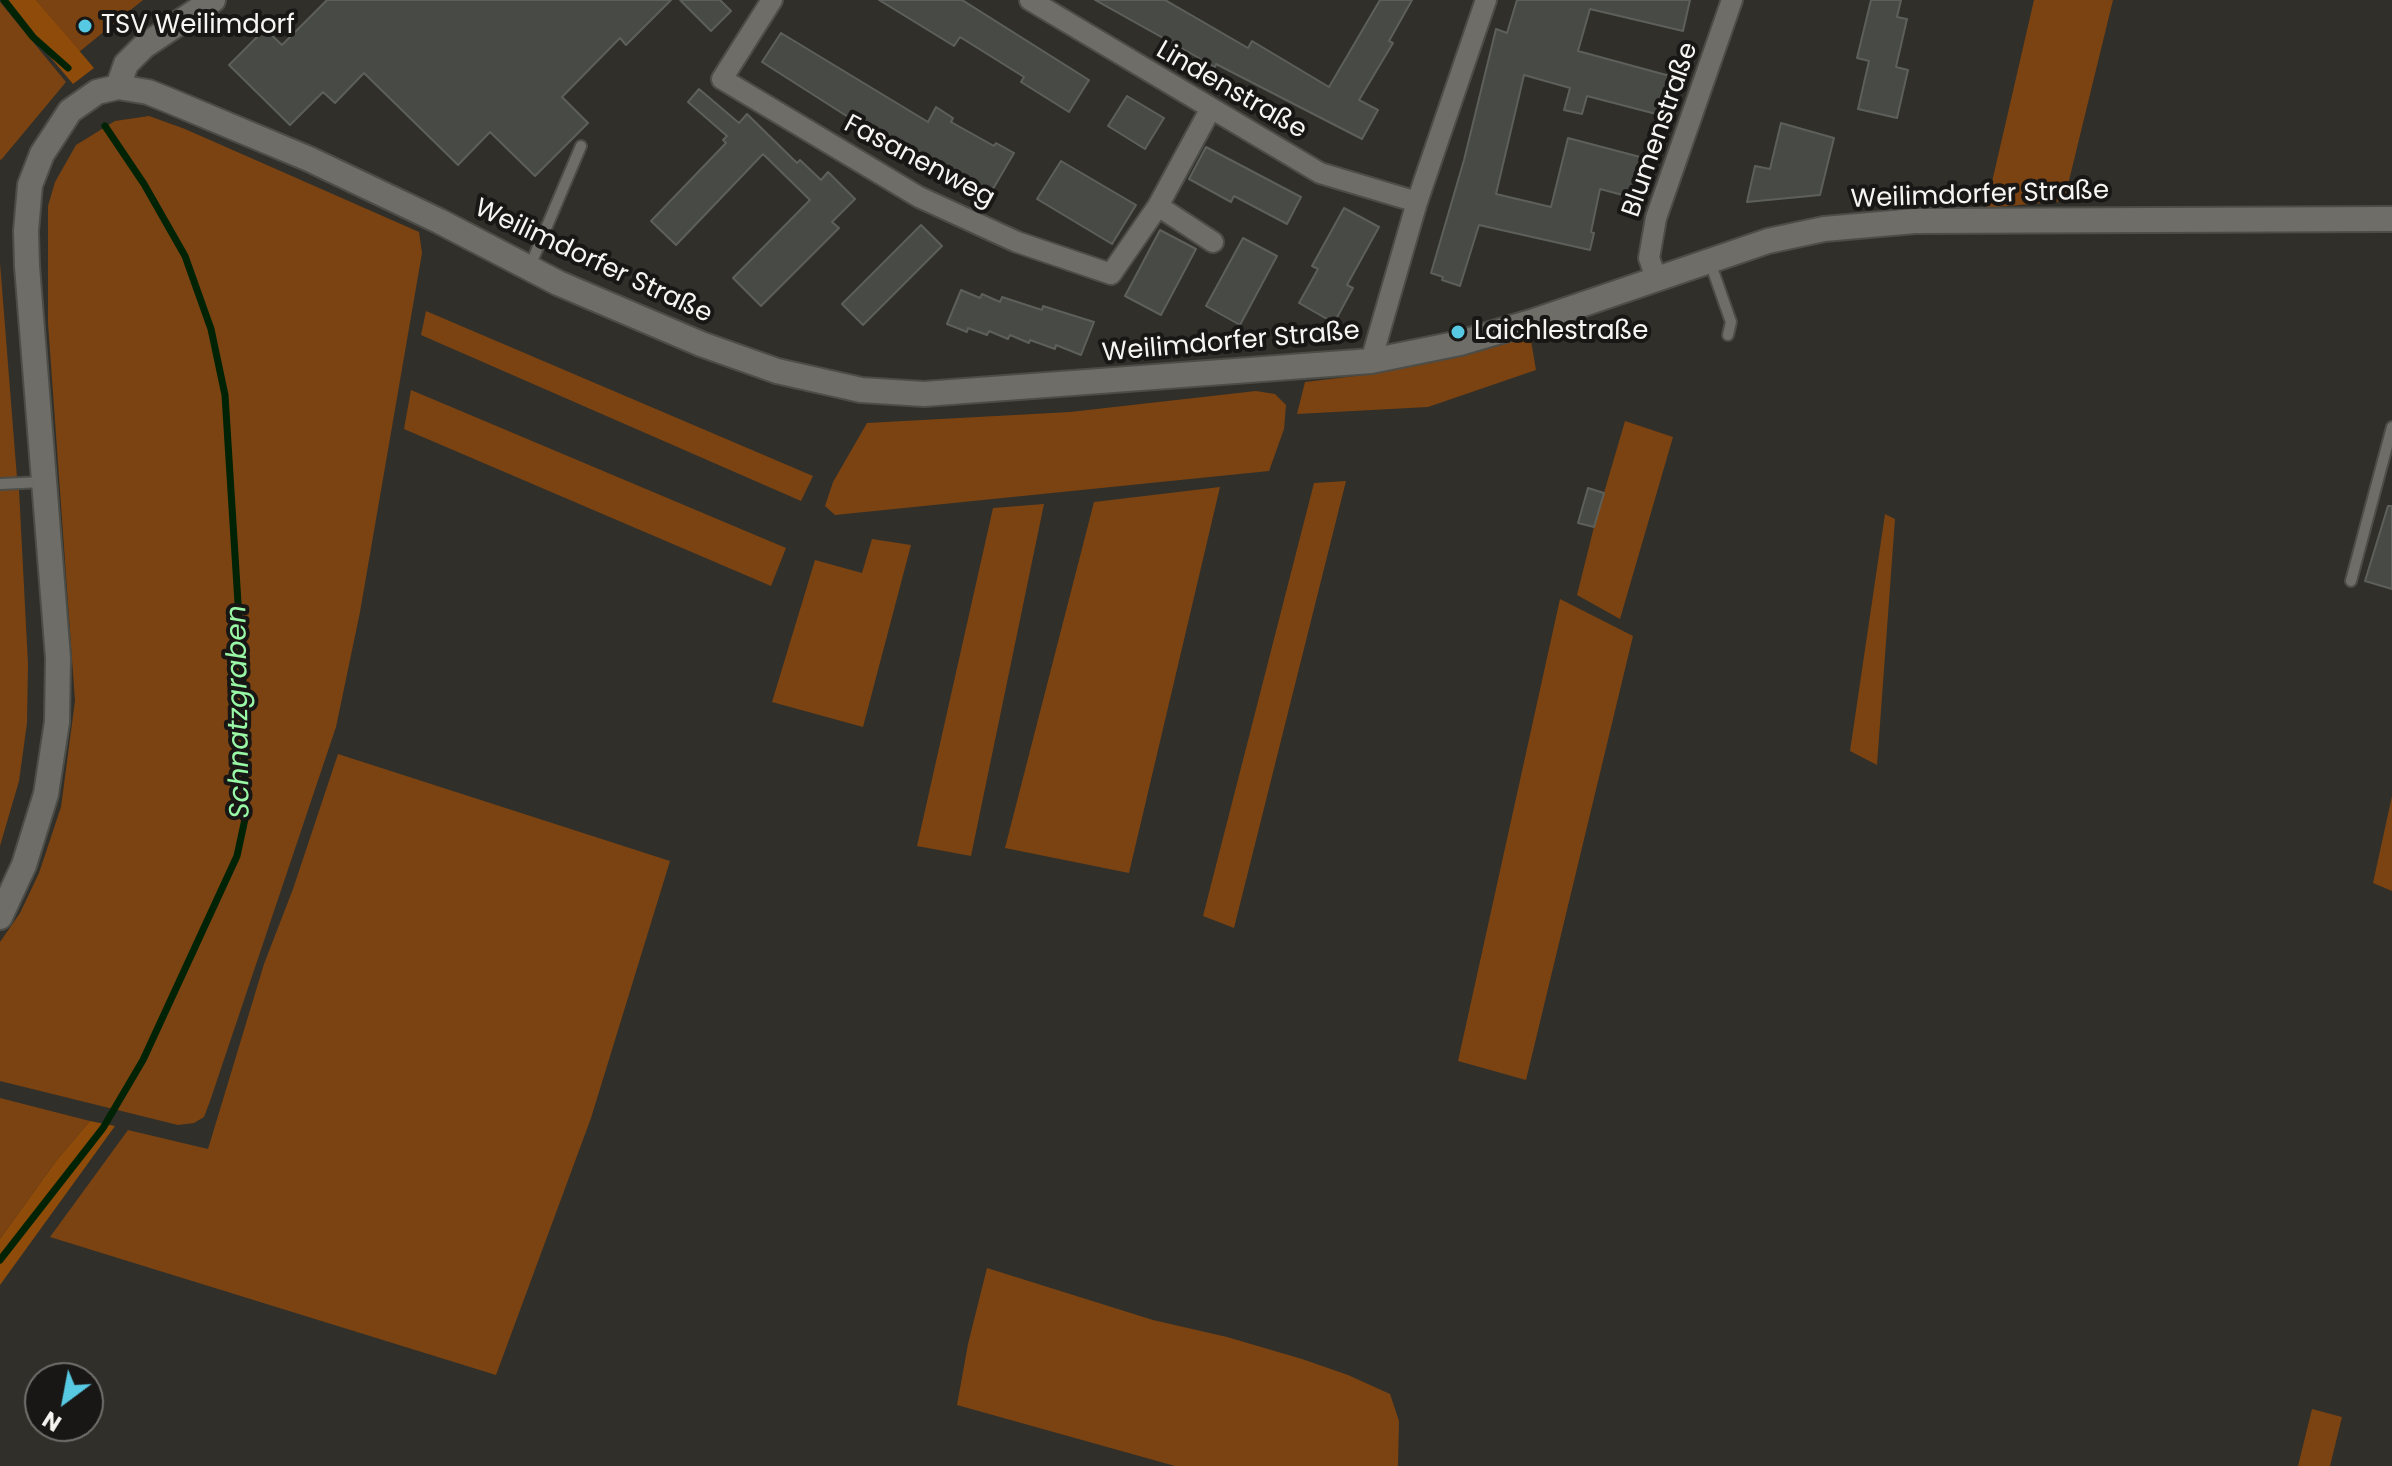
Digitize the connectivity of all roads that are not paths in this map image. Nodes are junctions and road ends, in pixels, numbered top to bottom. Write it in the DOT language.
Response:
graph roads {
  1 [pos="213,0"];
  2 [pos="772,0"];
  3 [pos="1030,0"];
  4 [pos="1069,0"];
  5 [pos="1486,0"];
  6 [pos="1732,0"];
  7 [pos="1060,19"];
  8 [pos="118,87"];
  9 [pos="1210,110"];
  10 [pos="581,146"];
  11 [pos="1417,202"];
  12 [pos="1158,206"];
  13 [pos="2392,219"];
  14 [pos="1213,242"];
  15 [pos="1709,261"];
  16 [pos="529,268"];
  17 [pos="1656,278"];
  18 [pos="1728,335"];
  19 [pos="1371,361"];
  20 [pos="2392,427"];
  21 [pos="44,482"];
  22 [pos="0,484"];
  23 [pos="2351,581"];
  24 [pos="0,917"];
  1 -- 8 [label="main road"];
  2 -- 12 [label="street, Fasanenweg"];
  3 -- 7 [label="street, Lindenstraße"];
  4 -- 7 [label="street"];
  5 -- 11 [label="street"];
  6 -- 17 [label="street, Blumenstraße"];
  7 -- 9 [label="street, Lindenstraße"];
  8 -- 16 [label="main road, Weilimdorfer Straße"];
  8 -- 21 [label="main road"];
  9 -- 11 [label="street, Lindenstraße"];
  9 -- 12 [label="street, Fasanenweg"];
  10 -- 16 [label="lane"];
  11 -- 19 [label="street"];
  12 -- 14 [label="street"];
  13 -- 15 [label="main road, Weilimdorfer Straße"];
  15 -- 17 [label="main road, Weilimdorfer Straße"];
  15 -- 18 [label="lane"];
  16 -- 19 [label="main road, Weilimdorfer Straße"];
  17 -- 19 [label="main road, Weilimdorfer Straße"];
  20 -- 23 [label="lane"];
  21 -- 22 [label="lane"];
  21 -- 24 [label="main road"];
}
